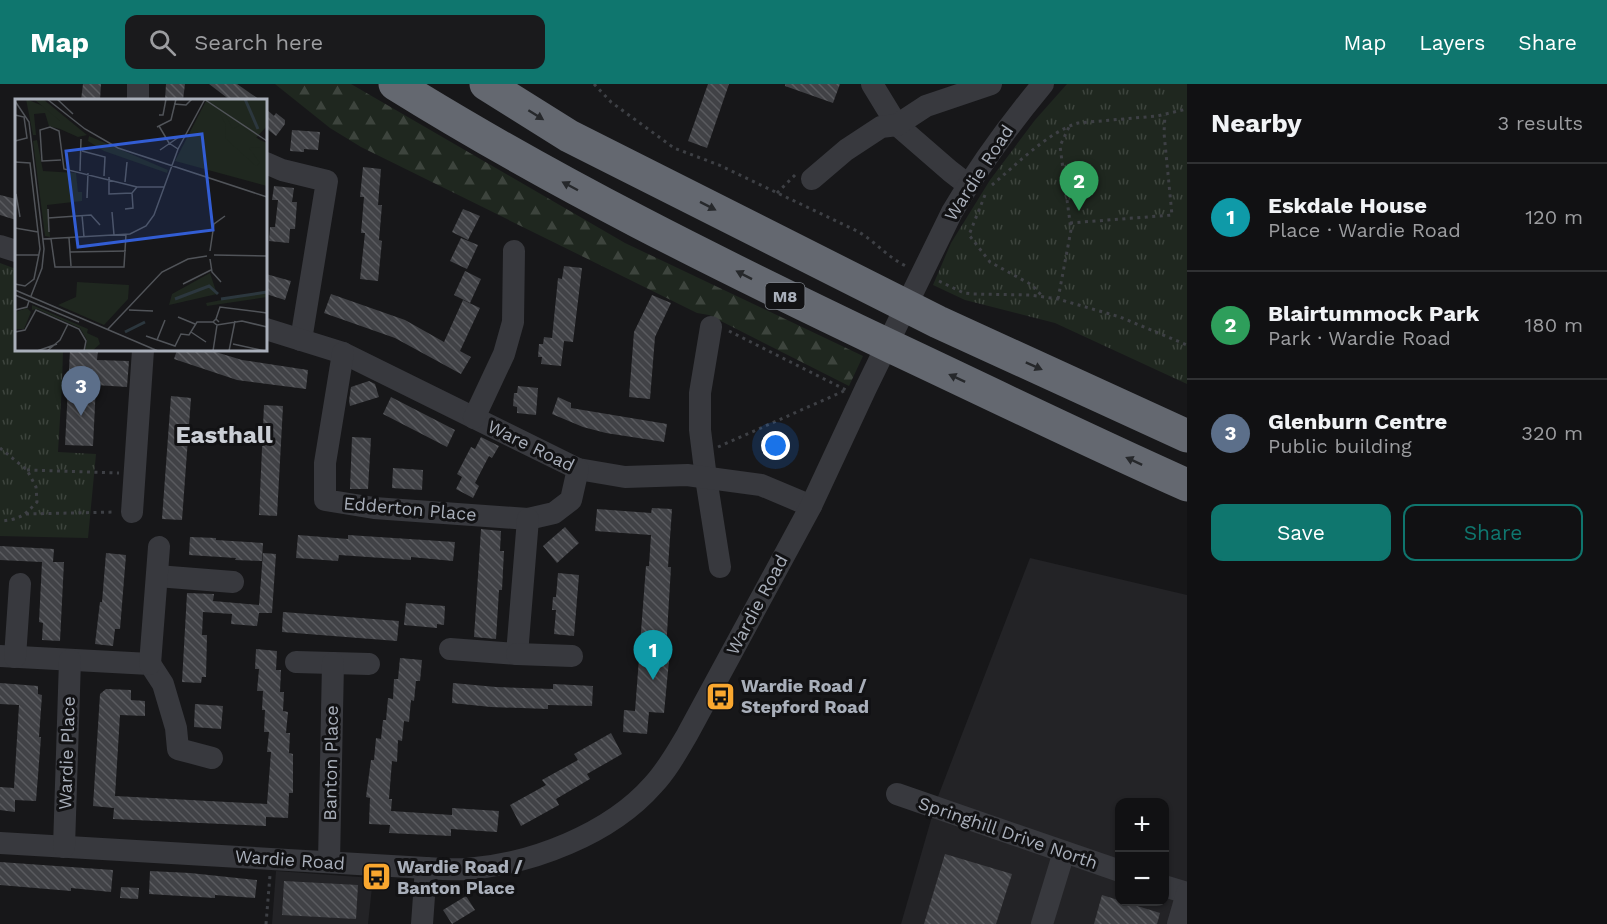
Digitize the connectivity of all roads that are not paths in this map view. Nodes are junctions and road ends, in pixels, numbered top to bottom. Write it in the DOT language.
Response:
graph roads {
  1 [pos="395,84"];
  2 [pos="486,84"];
  3 [pos="872,84"];
  4 [pos="991,84"];
  5 [pos="1043,84"];
  6 [pos="897,125"];
  7 [pos="267,163"];
  8 [pos="812,179"];
  9 [pos="968,185"];
  10 [pos="0,246"];
  11 [pos="15,251"];
  12 [pos="514,251"];
  13 [pos="711,327"];
  14 [pos="267,329"];
  15 [pos="301,340"];
  16 [pos="143,351"];
  17 [pos="343,353"];
  18 [pos="474,418"];
  19 [pos="1187,436"];
  20 [pos="578,470"];
  21 [pos="706,478"];
  22 [pos="1187,485"];
  23 [pos="811,506"];
  24 [pos="132,512"];
  25 [pos="528,519"];
  26 [pos="159,548"];
  27 [pos="720,567"];
  28 [pos="157,576"];
  29 [pos="233,582"];
  30 [pos="20,584"];
  31 [pos="450,650"];
  32 [pos="517,654"];
  33 [pos="572,656"];
  34 [pos="8,657"];
  35 [pos="70,660"];
  36 [pos="296,662"];
  37 [pos="333,663"];
  38 [pos="150,664"];
  39 [pos="369,664"];
  40 [pos="212,758"];
  41 [pos="897,794"];
  42 [pos="0,843"];
  43 [pos="63,847"];
  44 [pos="1064,852"];
  45 [pos="328,862"];
  46 [pos="426,868"];
  47 [pos="1115,870"];
  48 [pos="1169,888"];
  49 [pos="1187,893"];
  50 [pos="422,924"];
  51 [pos="1042,924"];
  52 [pos="1178,924"];
  22 -- 1 [label="highway, M8, one-way"];
  2 -- 19 [label="highway, M8, one-way"];
  3 -- 6 [label="street"];
  4 -- 6 [label="street"];
  5 -- 9 [label="street, Wardie Road"];
  6 -- 8 [label="street"];
  6 -- 9 [label="street"];
  7 -- 15 [label="street"];
  9 -- 23 [label="street, Wardie Road"];
  10 -- 11 [label="street"];
  12 -- 18 [label="street"];
  13 -- 21 [label="street"];
  14 -- 15 [label="street, Ware Road"];
  15 -- 17 [label="street, Ware Road"];
  16 -- 24 [label="street"];
  17 -- 18 [label="street, Ware Road"];
  17 -- 25 [label="street, Edderton Place"];
  18 -- 20 [label="street, Ware Road"];
  20 -- 21 [label="street, Ware Road"];
  20 -- 25 [label="street, Edderton Place"];
  21 -- 23 [label="street, Ware Road"];
  21 -- 27 [label="street"];
  23 -- 46 [label="street, Wardie Road"];
  25 -- 32 [label="street"];
  26 -- 28 [label="street"];
  28 -- 29 [label="street"];
  28 -- 38 [label="street"];
  30 -- 34 [label="street"];
  31 -- 32 [label="street"];
  32 -- 33 [label="street"];
  34 -- 35 [label="street"];
  35 -- 38 [label="street"];
  35 -- 43 [label="street, Wardie Place"];
  36 -- 37 [label="street"];
  37 -- 39 [label="street"];
  37 -- 45 [label="street, Banton Place"];
  38 -- 40 [label="street"];
  41 -- 44 [label="street, Springhill Drive North"];
  42 -- 43 [label="street, Wardie Road"];
  43 -- 45 [label="street, Wardie Road"];
  44 -- 47 [label="street, Springhill Drive North"];
  44 -- 51 [label="street"];
  45 -- 46 [label="street, Wardie Road"];
  46 -- 50 [label="street"];
  48 -- 49 [label="street"];
  49 -- 52 [label="street"];
}
